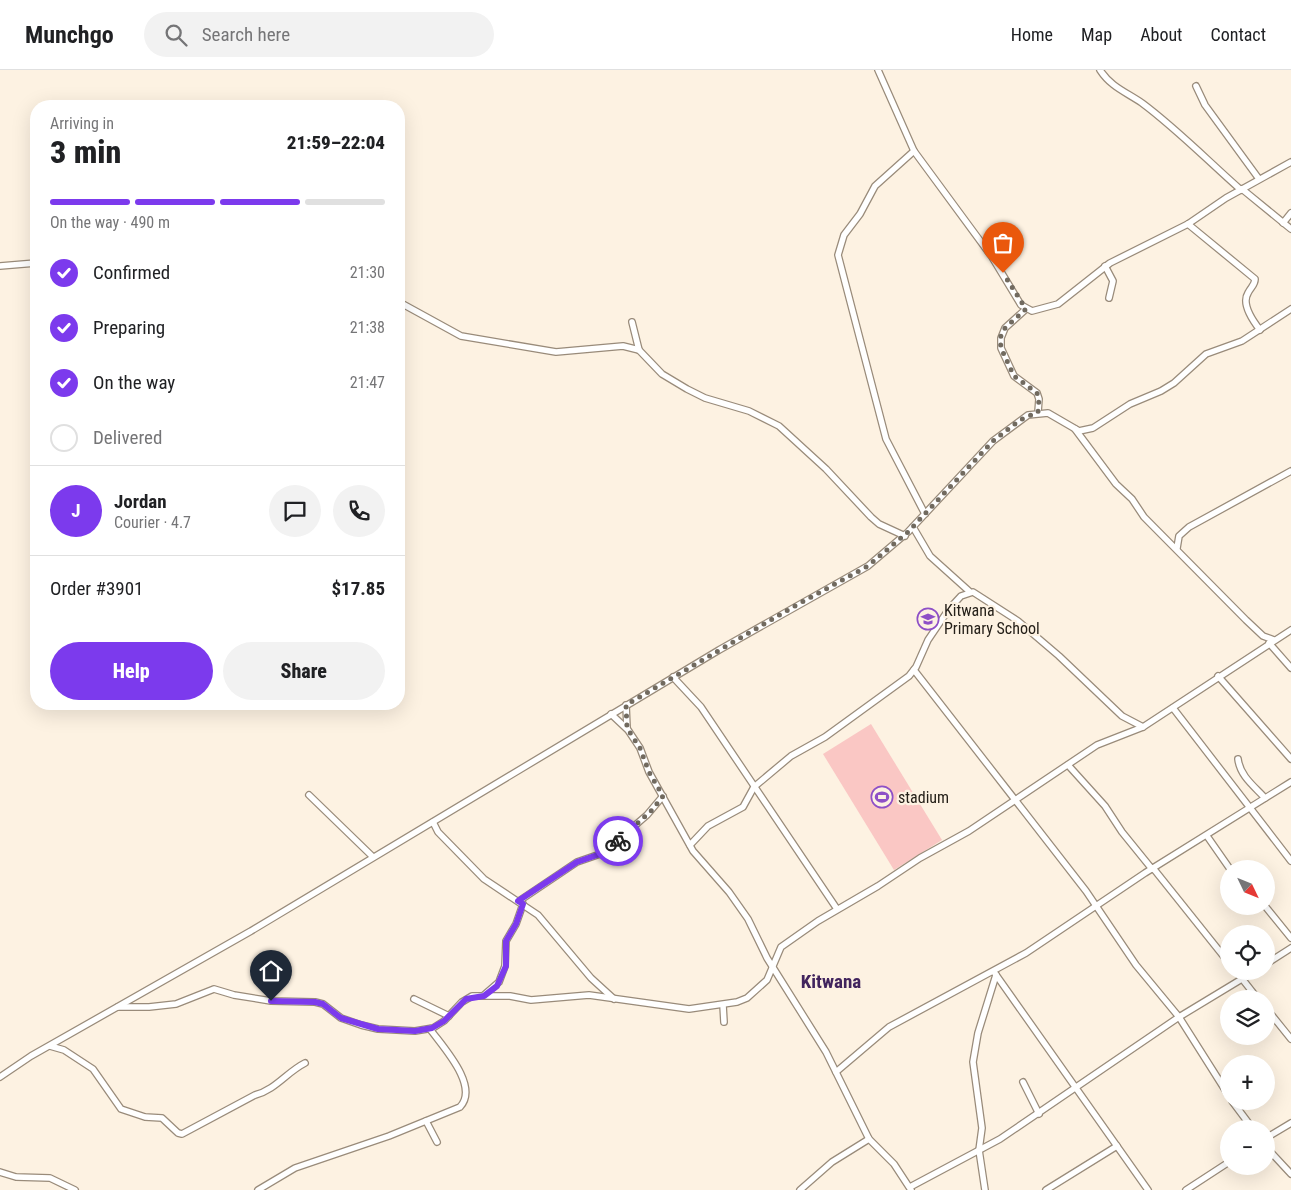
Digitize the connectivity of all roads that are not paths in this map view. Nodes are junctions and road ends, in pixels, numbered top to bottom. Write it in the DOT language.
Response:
graph roads {
  1 [pos="878,70"];
  2 [pos="1100,70"];
  3 [pos="1196,86"];
  4 [pos="914,151"];
  5 [pos="1291,162"];
  6 [pos="1260,179"];
  7 [pos="1242,189"];
  8 [pos="1291,213"];
  9 [pos="1283,223"];
  10 [pos="1188,224"];
  11 [pos="1291,229"];
  12 [pos="30,264"];
  13 [pos="0,266"];
  14 [pos="1106,266"];
  15 [pos="1108,298"];
  16 [pos="405,305"];
  17 [pos="1026,309"];
  18 [pos="1291,309"];
  19 [pos="632,322"];
  20 [pos="1260,330"];
  21 [pos="638,350"];
  22 [pos="1038,412"];
  23 [pos="1075,429"];
  24 [pos="1291,471"];
  25 [pos="925,514"];
  26 [pos="913,527"];
  27 [pos="905,536"];
  28 [pos="1177,548"];
  29 [pos="970,592"];
  30 [pos="1291,630"];
  31 [pos="1259,632"];
  32 [pos="1272,642"];
  33 [pos="1261,648"];
  34 [pos="1291,668"];
  35 [pos="914,670"];
  36 [pos="1218,676"];
  37 [pos="673,677"];
  38 [pos="626,705"];
  39 [pos="1173,708"];
  40 [pos="611,714"];
  41 [pos="1144,727"];
  42 [pos="627,728"];
  43 [pos="1238,759"];
  44 [pos="1291,759"];
  45 [pos="1068,765"];
  46 [pos="1291,782"];
  47 [pos="754,787"];
  48 [pos="309,795"];
  49 [pos="663,796"];
  50 [pos="1265,798"];
  51 [pos="1016,801"];
  52 [pos="1250,808"];
  53 [pos="433,822"];
  54 [pos="1207,836"];
  55 [pos="690,844"];
  56 [pos="373,857"];
  57 [pos="1224,860"];
  58 [pos="1291,861"];
  59 [pos="1153,869"];
  60 [pos="521,902"];
  61 [pos="1096,906"];
  62 [pos="837,909"];
  63 [pos="1272,915"];
  64 [pos="1291,938"];
  65 [pos="1291,948"];
  66 [pos="1220,952"];
  67 [pos="1275,958"];
  68 [pos="773,966"];
  69 [pos="995,973"];
  70 [pos="1243,980"];
  71 [pos="1251,990"];
  72 [pos="484,996"];
  73 [pos="414,999"];
  74 [pos="614,999"];
  75 [pos="723,1005"];
  76 [pos="118,1007"];
  77 [pos="449,1016"];
  78 [pos="1179,1018"];
  79 [pos="1275,1019"];
  80 [pos="724,1022"];
  81 [pos="430,1029"];
  82 [pos="1291,1039"];
  83 [pos="50,1046"];
  84 [pos="305,1063"];
  85 [pos="836,1072"];
  86 [pos="0,1077"];
  87 [pos="1023,1082"];
  88 [pos="1220,1082"];
  89 [pos="1076,1088"];
  90 [pos="1039,1114"];
  91 [pos="426,1121"];
  92 [pos="1291,1122"];
  93 [pos="1275,1132"];
  94 [pos="869,1139"];
  95 [pos="437,1142"];
  96 [pos="1117,1146"];
  97 [pos="979,1150"];
  98 [pos="1275,1157"];
  99 [pos="1220,1168"];
  100 [pos="0,1172"];
  101 [pos="1291,1174"];
  102 [pos="911,1188"];
  103 [pos="802,1189"];
  104 [pos="74,1190"];
  105 [pos="258,1190"];
  106 [pos="985,1190"];
  107 [pos="1046,1190"];
  108 [pos="1148,1190"];
  109 [pos="1186,1190"];
  1 -- 4 [label="street"];
  2 -- 7 [label="street"];
  3 -- 6 [label="street"];
  4 -- 17 [label="street"];
  4 -- 25 [label="street"];
  5 -- 6 [label="street"];
  6 -- 7 [label="street"];
  7 -- 9 [label="street"];
  7 -- 10 [label="street"];
  8 -- 9 [label="street"];
  9 -- 11 [label="street"];
  10 -- 14 [label="street"];
  10 -- 20 [label="street"];
  12 -- 13 [label="street"];
  14 -- 15 [label="street"];
  14 -- 17 [label="street"];
  16 -- 21 [label="street"];
  17 -- 22 [label="street"];
  18 -- 20 [label="street"];
  19 -- 21 [label="street"];
  20 -- 23 [label="street"];
  21 -- 27 [label="street"];
  22 -- 23 [label="street"];
  22 -- 25 [label="street"];
  23 -- 28 [label="street"];
  24 -- 28 [label="street"];
  25 -- 26 [label="street"];
  26 -- 27 [label="street"];
  26 -- 29 [label="street"];
  27 -- 37 [label="street"];
  28 -- 31 [label="street"];
  29 -- 35 [label="street"];
  29 -- 41 [label="street"];
  30 -- 32 [label="street"];
  31 -- 32 [label="street"];
  31 -- 33 [label="street"];
  32 -- 33 [label="street"];
  32 -- 34 [label="street"];
  33 -- 36 [label="street"];
  35 -- 47 [label="street"];
  35 -- 51 [label="street"];
  36 -- 39 [label="street"];
  36 -- 44 [label="street"];
  37 -- 38 [label="street"];
  37 -- 47 [label="street"];
  38 -- 40 [label="street"];
  38 -- 42 [label="street"];
  39 -- 41 [label="street"];
  39 -- 52 [label="street"];
  40 -- 42 [label="street"];
  40 -- 53 [label="street"];
  41 -- 45 [label="street"];
  42 -- 49 [label="street"];
  43 -- 50 [label="street"];
  45 -- 51 [label="street"];
  45 -- 59 [label="street"];
  46 -- 50 [label="street"];
  47 -- 55 [label="street"];
  47 -- 62 [label="street"];
  48 -- 56 [label="street"];
  49 -- 55 [label="street"];
  49 -- 60 [label="street"];
  50 -- 52 [label="street"];
  51 -- 61 [label="street"];
  51 -- 62 [label="street"];
  52 -- 54 [label="street"];
  52 -- 58 [label="street"];
  53 -- 56 [label="street"];
  53 -- 60 [label="street"];
  54 -- 57 [label="street"];
  54 -- 59 [label="street"];
  55 -- 68 [label="street"];
  56 -- 76 [label="street"];
  59 -- 61 [label="street"];
  59 -- 66 [label="street"];
  60 -- 72 [label="street"];
  60 -- 74 [label="street"];
  61 -- 69 [label="street"];
  61 -- 78 [label="street"];
  62 -- 68 [label="street"];
  63 -- 64 [label="street"];
  65 -- 67 [label="street"];
  68 -- 75 [label="street"];
  68 -- 85 [label="street"];
  69 -- 85 [label="street"];
  69 -- 89 [label="street"];
  69 -- 97 [label="street"];
  70 -- 71 [label="street"];
  70 -- 78 [label="street"];
  72 -- 74 [label="street"];
  72 -- 77 [label="street"];
  73 -- 77 [label="street"];
  74 -- 75 [label="street"];
  75 -- 80 [label="street"];
  76 -- 81 [label="street"];
  76 -- 83 [label="street"];
  77 -- 81 [label="street"];
  78 -- 88 [label="street"];
  78 -- 89 [label="street"];
  79 -- 82 [label="street"];
  81 -- 91 [label="street"];
  83 -- 84 [label="street"];
  83 -- 86 [label="street"];
  85 -- 94 [label="street"];
  87 -- 90 [label="street"];
  89 -- 90 [label="street"];
  89 -- 96 [label="street"];
  90 -- 97 [label="street"];
  91 -- 95 [label="street"];
  91 -- 105 [label="street"];
  92 -- 93 [label="street"];
  94 -- 102 [label="street"];
  94 -- 103 [label="street"];
  96 -- 107 [label="street"];
  96 -- 108 [label="street"];
  97 -- 102 [label="street"];
  97 -- 106 [label="street"];
  98 -- 101 [label="street"];
  99 -- 109 [label="street"];
  100 -- 104 [label="street"];
}
